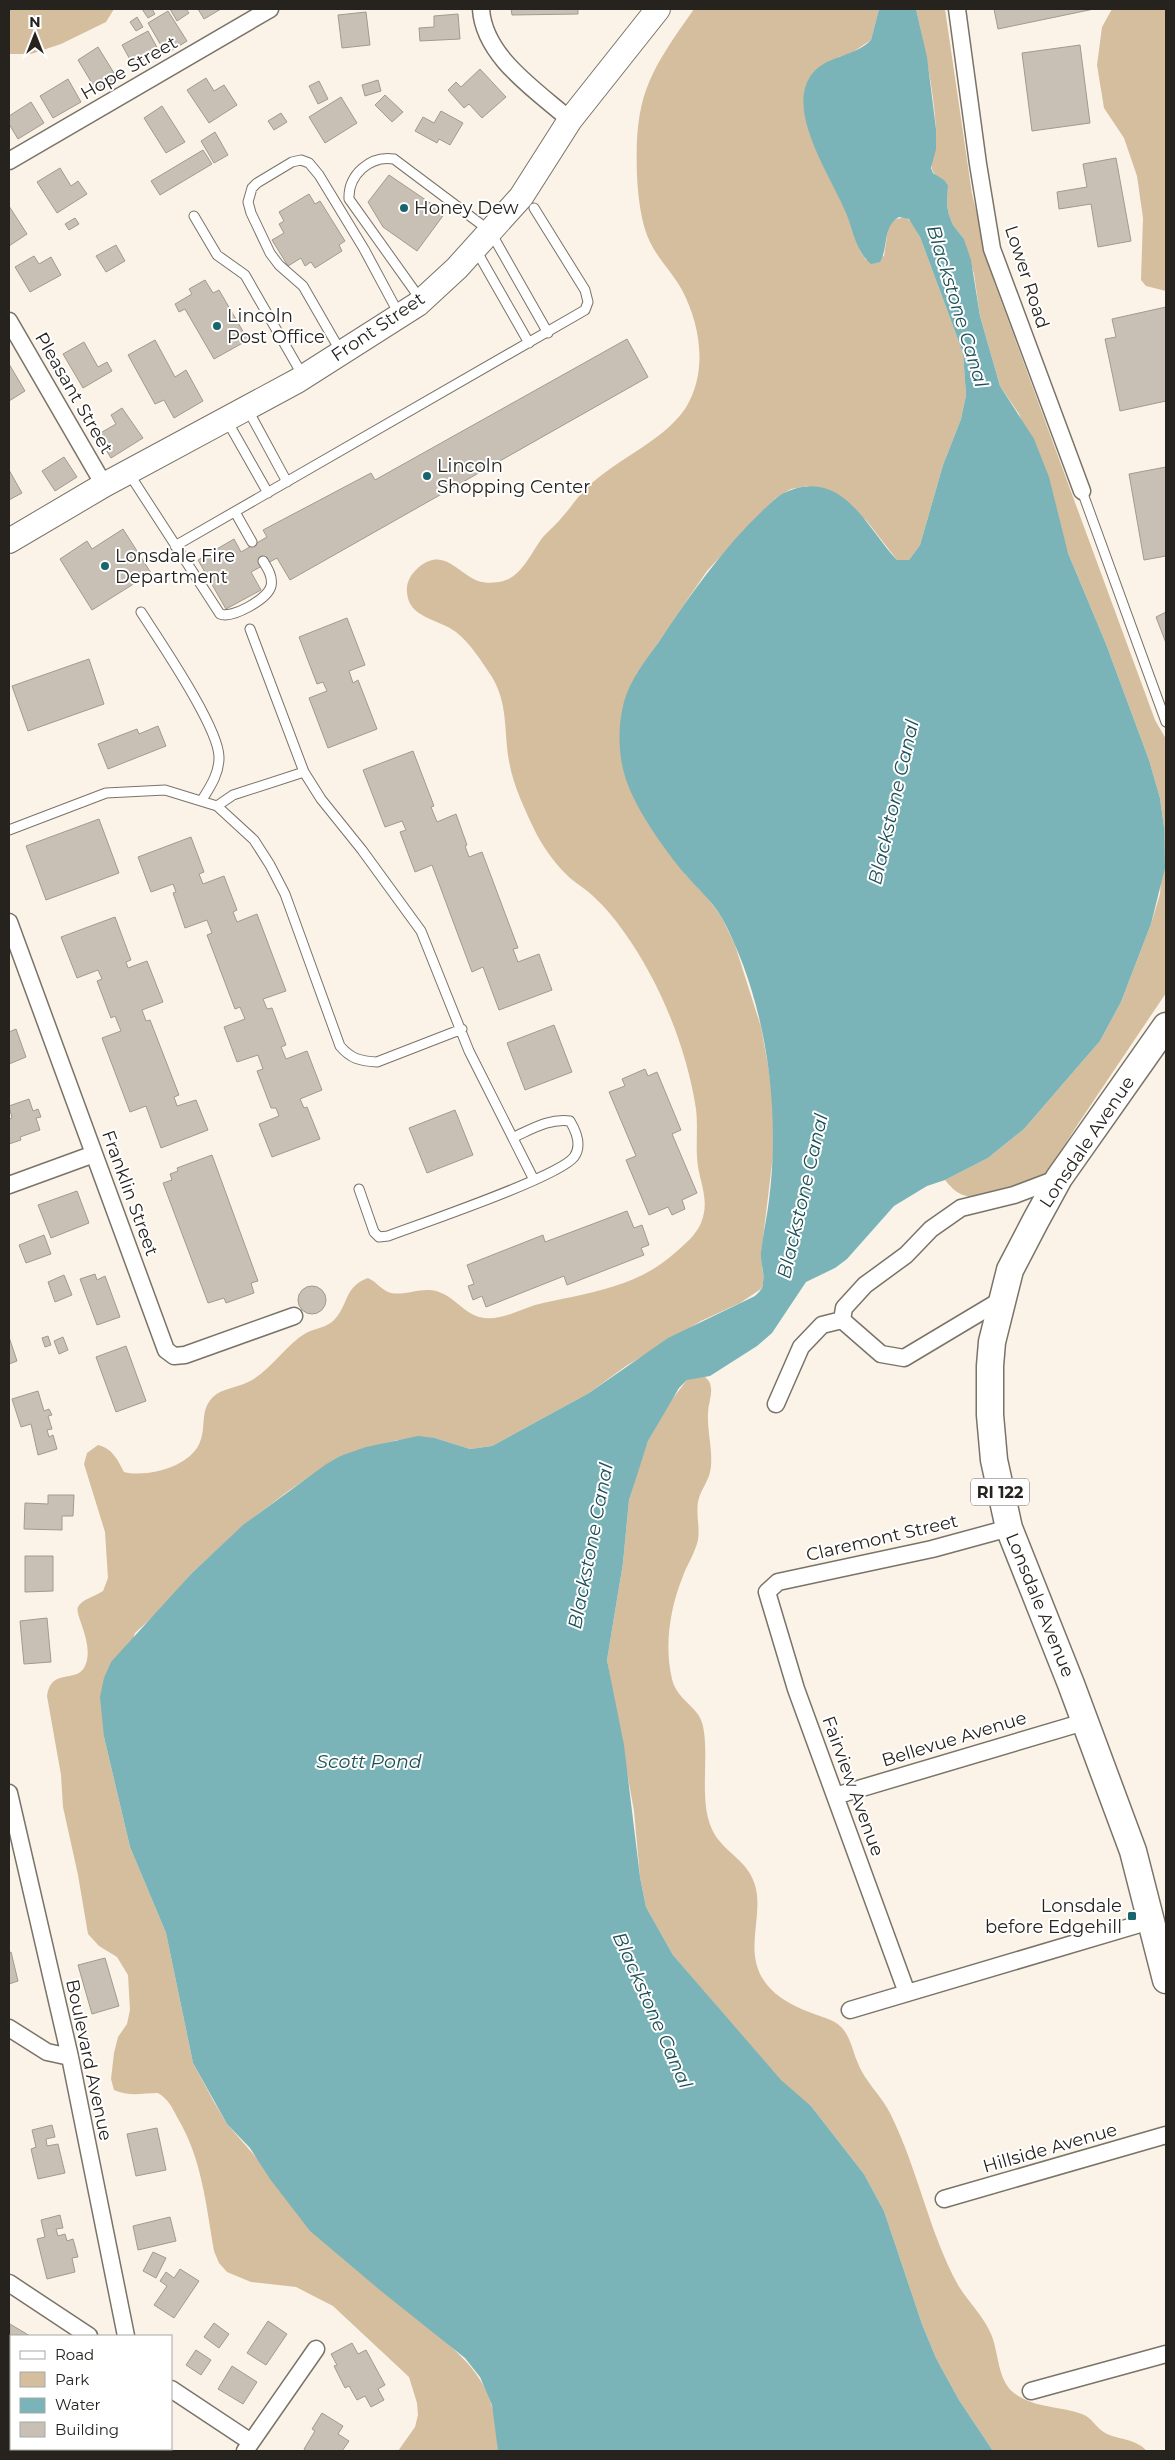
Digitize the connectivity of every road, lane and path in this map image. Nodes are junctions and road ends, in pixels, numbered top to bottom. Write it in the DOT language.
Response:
graph roads {
  1 [pos="270,9"];
  2 [pos="481,9"];
  3 [pos="957,9"];
  4 [pos="651,11"];
  5 [pos="570,120"];
  6 [pos="9,161"];
  7 [pos="534,208"];
  8 [pos="194,216"];
  9 [pos="483,239"];
  10 [pos="421,300"];
  11 [pos="400,316"];
  12 [pos="9,321"];
  13 [pos="548,332"];
  14 [pos="529,343"];
  15 [pos="342,353"];
  16 [pos="303,376"];
  17 [pos="247,408"];
  18 [pos="226,419"];
  19 [pos="128,472"];
  20 [pos="288,482"];
  21 [pos="104,485"];
  22 [pos="1082,491"];
  23 [pos="268,493"];
  24 [pos="235,512"];
  25 [pos="9,541"];
  26 [pos="252,542"];
  27 [pos="176,546"];
  28 [pos="263,561"];
  29 [pos="141,612"];
  30 [pos="250,629"];
  31 [pos="1166,722"];
  32 [pos="304,772"];
  33 [pos="202,800"];
  34 [pos="217,806"];
  35 [pos="9,830"];
  36 [pos="9,922"];
  37 [pos="1166,1026"];
  38 [pos="462,1029"];
  39 [pos="514,1137"];
  40 [pos="94,1154"];
  41 [pos="1059,1178"];
  42 [pos="534,1180"];
  43 [pos="9,1186"];
  44 [pos="359,1188"];
  45 [pos="1001,1300"];
  46 [pos="294,1316"];
  47 [pos="842,1320"];
  48 [pos="776,1404"];
  49 [pos="1009,1528"];
  50 [pos="767,1592"];
  51 [pos="1084,1722"];
  52 [pos="9,1793"];
  53 [pos="835,1796"];
  54 [pos="1150,1921"];
  55 [pos="1166,1980"];
  56 [pos="906,1993"];
  57 [pos="850,2010"];
  58 [pos="9,2028"];
  59 [pos="70,2057"];
  60 [pos="1166,2135"];
  61 [pos="944,2199"];
  62 [pos="9,2283"];
  63 [pos="87,2335"];
  64 [pos="126,2335"];
  65 [pos="316,2348"];
  66 [pos="1166,2354"];
  67 [pos="172,2391"];
  68 [pos="1031,2391"];
  69 [pos="248,2447"];
  1 -- 6 [label="street, Hope Street"];
  2 -- 5 [label="street"];
  3 -- 22 [label="street, Lower Road"];
  4 -- 5 [label="main road, Front Street"];
  5 -- 9 [label="main road, Front Street"];
  7 -- 13 [label="lane"];
  8 -- 16 [label="lane"];
  9 -- 10 [label="main road, Front Street"];
  9 -- 10 [label="lane"];
  9 -- 13 [label="lane"];
  9 -- 14 [label="lane"];
  10 -- 11 [label="main road, Front Street"];
  11 -- 15 [label="main road, Front Street"];
  11 -- 15 [label="lane"];
  12 -- 21 [label="street, Pleasant Street"];
  13 -- 14 [label="lane"];
  14 -- 20 [label="lane"];
  15 -- 16 [label="main road, Front Street"];
  16 -- 17 [label="main road, Front Street"];
  17 -- 18 [label="main road, Front Street"];
  17 -- 20 [label="lane"];
  18 -- 19 [label="main road, Front Street"];
  18 -- 23 [label="lane"];
  19 -- 21 [label="main road, Front Street"];
  19 -- 27 [label="lane"];
  20 -- 23 [label="lane"];
  21 -- 25 [label="main road, Front Street"];
  22 -- 31 [label="lane"];
  23 -- 24 [label="lane"];
  24 -- 26 [label="lane"];
  24 -- 27 [label="lane"];
  27 -- 28 [label="lane"];
  29 -- 33 [label="lane"];
  30 -- 32 [label="lane"];
  32 -- 34 [label="lane"];
  32 -- 38 [label="lane"];
  33 -- 34 [label="lane"];
  33 -- 35 [label="lane"];
  34 -- 38 [label="lane"];
  36 -- 40 [label="street, Franklin Street"];
  37 -- 41 [label="main road, Lonsdale Avenue / RI 122"];
  38 -- 39 [label="lane"];
  39 -- 42 [label="lane"];
  39 -- 42 [label="lane"];
  40 -- 43 [label="street"];
  40 -- 46 [label="street, Franklin Street"];
  41 -- 45 [label="main road, Lonsdale Avenue / RI 122"];
  41 -- 47 [label="street"];
  42 -- 44 [label="lane"];
  45 -- 47 [label="street"];
  45 -- 49 [label="main road, Lonsdale Avenue / RI 122"];
  47 -- 48 [label="street"];
  49 -- 50 [label="street, Claremont Street"];
  49 -- 51 [label="main road, Lonsdale Avenue / RI 122"];
  50 -- 53 [label="street, Fairview Avenue"];
  51 -- 53 [label="street, Bellevue Avenue"];
  51 -- 54 [label="main road, Lonsdale Avenue / RI 122"];
  52 -- 59 [label="street, Boulevard Avenue"];
  53 -- 56 [label="street, Fairview Avenue"];
  54 -- 55 [label="main road, Lonsdale Avenue / RI 122"];
  54 -- 56 [label="street"];
  56 -- 57 [label="street"];
  58 -- 59 [label="street"];
  59 -- 64 [label="street, Boulevard Avenue"];
  60 -- 61 [label="street, Hillside Avenue"];
  62 -- 63 [label="street"];
  65 -- 69 [label="street"];
  66 -- 68 [label="street"];
  67 -- 69 [label="street"];
}
